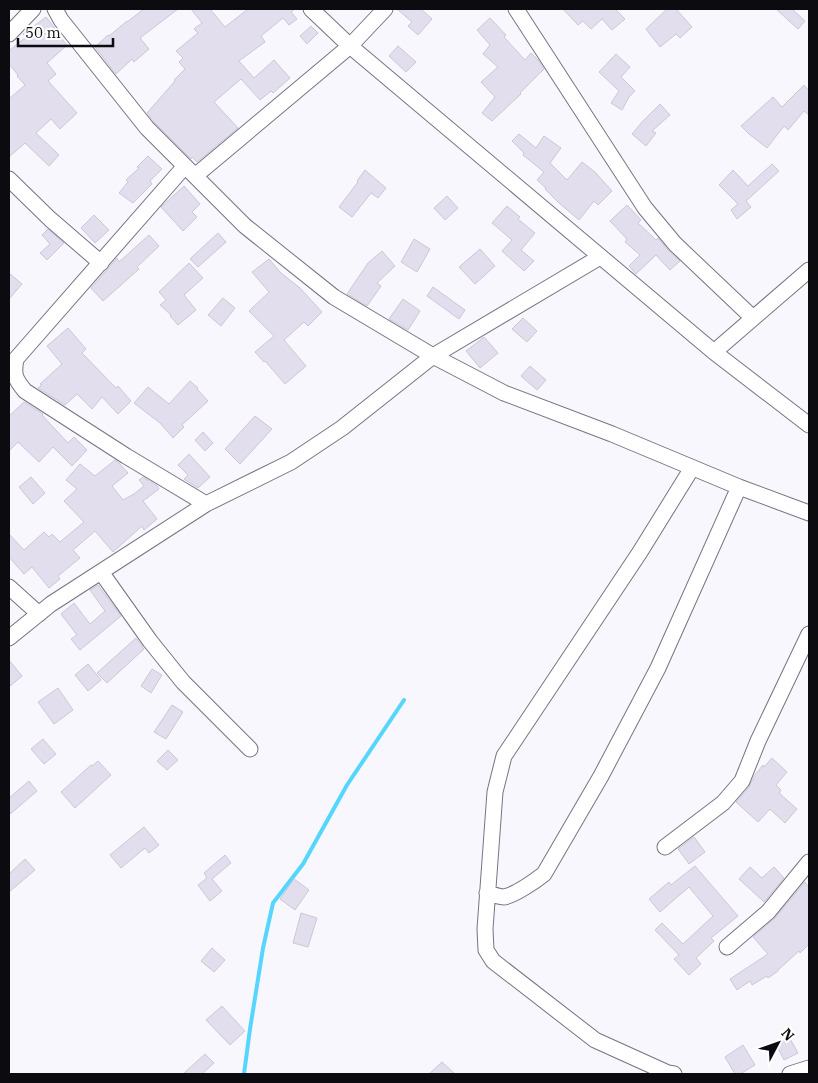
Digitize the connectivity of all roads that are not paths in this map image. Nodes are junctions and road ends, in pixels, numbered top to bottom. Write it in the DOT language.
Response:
graph roads {
  1 [pos="33,9"];
  2 [pos="55,9"];
  3 [pos="311,9"];
  4 [pos="385,9"];
  5 [pos="516,9"];
  6 [pos="9,34"];
  7 [pos="350,46"];
  8 [pos="190,171"];
  9 [pos="9,179"];
  10 [pos="600,256"];
  11 [pos="101,263"];
  12 [pos="809,270"];
  13 [pos="753,318"];
  14 [pos="714,352"];
  15 [pos="433,356"];
  16 [pos="809,425"];
  17 [pos="692,468"];
  18 [pos="739,487"];
  19 [pos="206,504"];
  20 [pos="809,514"];
  21 [pos="101,572"];
  22 [pos="9,587"];
  23 [pos="40,614"];
  24 [pos="809,634"];
  25 [pos="9,638"];
  26 [pos="250,749"];
  27 [pos="665,847"];
  28 [pos="809,862"];
  29 [pos="487,894"];
  30 [pos="727,946"];
  31 [pos="809,1068"];
  32 [pos="674,1074"];
  33 [pos="790,1074"];
  1 -- 6 [label="street"];
  2 -- 8 [label="street"];
  3 -- 7 [label="street"];
  4 -- 7 [label="street"];
  5 -- 13 [label="street"];
  7 -- 8 [label="street"];
  7 -- 10 [label="street"];
  8 -- 11 [label="street"];
  8 -- 15 [label="street"];
  9 -- 11 [label="street"];
  10 -- 14 [label="street"];
  10 -- 15 [label="street"];
  11 -- 19 [label="street"];
  12 -- 13 [label="street"];
  13 -- 14 [label="street"];
  14 -- 16 [label="street"];
  15 -- 17 [label="street"];
  15 -- 19 [label="street"];
  17 -- 18 [label="street"];
  17 -- 29 [label="street"];
  18 -- 20 [label="street"];
  18 -- 29 [label="street"];
  19 -- 21 [label="street"];
  21 -- 23 [label="street"];
  21 -- 26 [label="street"];
  22 -- 23 [label="street"];
  23 -- 25 [label="street"];
  24 -- 27 [label="street"];
  28 -- 30 [label="street"];
  29 -- 32 [label="street"];
  31 -- 33 [label="street"];
}
